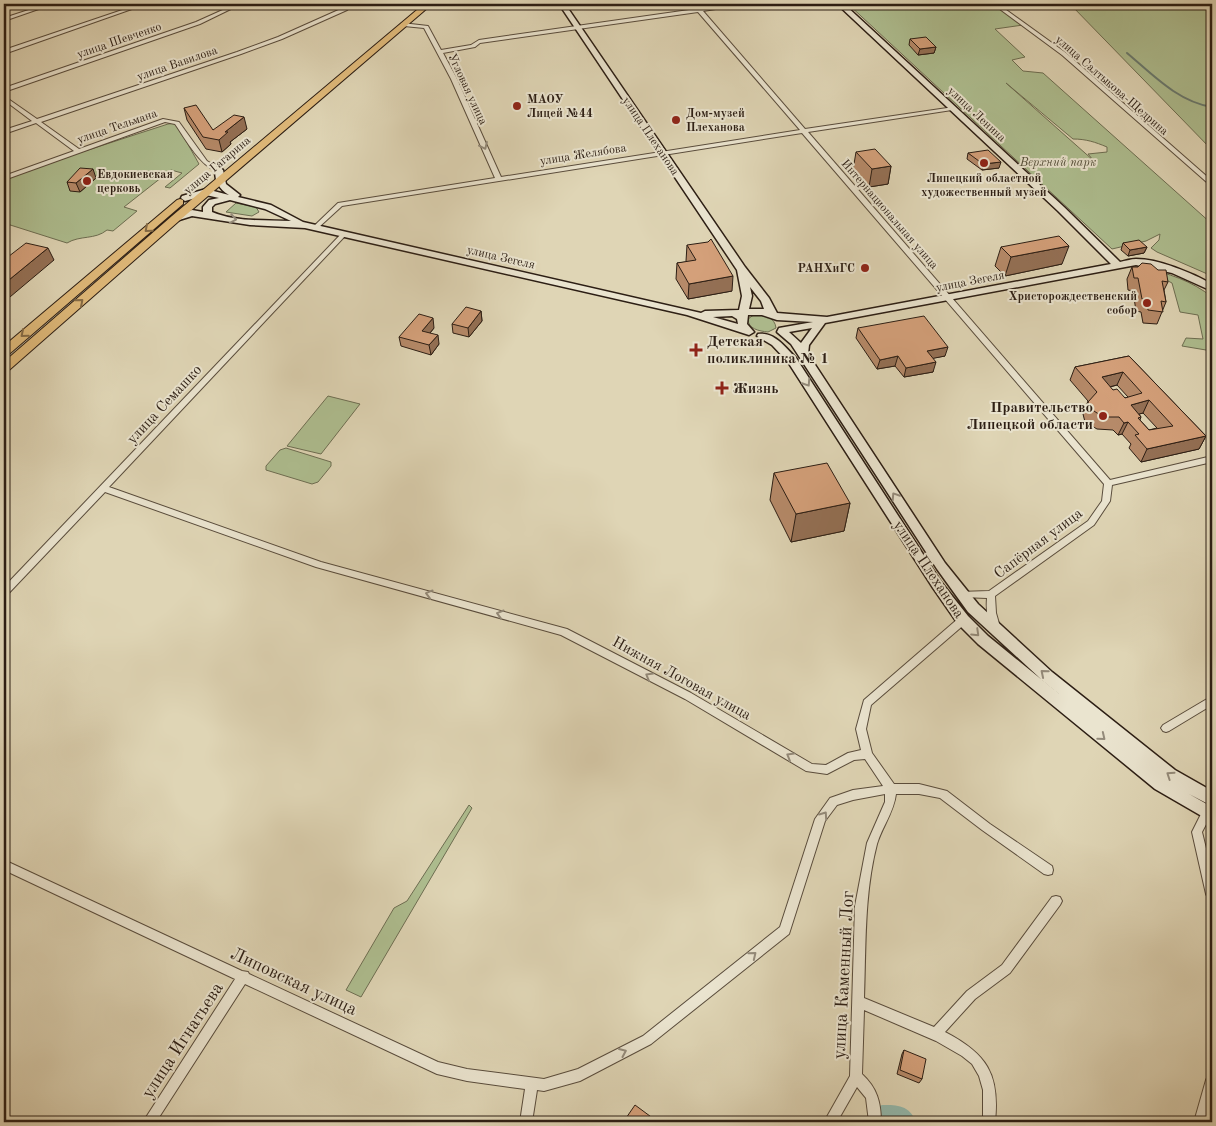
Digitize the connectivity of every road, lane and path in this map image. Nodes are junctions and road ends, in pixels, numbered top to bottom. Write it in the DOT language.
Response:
graph roads {
  1 [pos="51,4"];
  2 [pos="144,4"];
  3 [pos="240,4"];
  4 [pos="352,4"];
  5 [pos="417,4"];
  6 [pos="428,4"];
  7 [pos="562,4"];
  8 [pos="694,4"];
  9 [pos="740,4"];
  10 [pos="840,4"];
  11 [pos="995,4"];
  12 [pos="699,9"];
  13 [pos="4,20"];
  14 [pos="404,24"];
  15 [pos="578,27"];
  16 [pos="4,52"];
  17 [pos="440,52"];
  18 [pos="4,90"];
  19 [pos="4,98"];
  20 [pos="952,108"];
  21 [pos="36,121"];
  22 [pos="804,131"];
  23 [pos="4,132"];
  24 [pos="78,151"];
  25 [pos="663,153"];
  26 [pos="219,170"];
  27 [pos="4,178"];
  28 [pos="499,179"];
  29 [pos="219,181"];
  30 [pos="1212,184"];
  31 [pos="206,192"];
  32 [pos="185,198"];
  33 [pos="233,198"];
  34 [pos="254,202"];
  35 [pos="268,207"];
  36 [pos="215,216"];
  37 [pos="176,218"];
  38 [pos="250,222"];
  39 [pos="306,225"];
  40 [pos="316,227"];
  41 [pos="344,234"];
  42 [pos="1117,265"];
  43 [pos="741,269"];
  44 [pos="1212,288"];
  45 [pos="948,298"];
  46 [pos="690,313"];
  47 [pos="743,313"];
  48 [pos="773,315"];
  49 [pos="824,322"];
  50 [pos="727,325"];
  51 [pos="746,330"];
  52 [pos="782,331"];
  53 [pos="762,336"];
  54 [pos="4,352"];
  55 [pos="803,354"];
  56 [pos="4,368"];
  57 [pos="1212,459"];
  58 [pos="1108,483"];
  59 [pos="103,488"];
  60 [pos="4,593"];
  61 [pos="962,594"];
  62 [pos="991,595"];
  63 [pos="962,620"];
  64 [pos="996,631"];
  65 [pos="1212,700"];
  66 [pos="1166,728"];
  67 [pos="867,754"];
  68 [pos="891,789"];
  69 [pos="1211,809"];
  70 [pos="4,865"];
  71 [pos="1048,870"];
  72 [pos="1212,894"];
  73 [pos="1056,901"];
  74 [pos="244,976"];
  75 [pos="859,1002"];
  76 [pos="935,1035"];
  77 [pos="856,1077"];
  78 [pos="1212,1080"];
  79 [pos="532,1083"];
  80 [pos="875,1109"];
  81 [pos="150,1122"];
  82 [pos="526,1122"];
  83 [pos="830,1122"];
  84 [pos="875,1122"];
  85 [pos="989,1122"];
  86 [pos="1200,1122"];
  1 -- 13 [label="street"];
  2 -- 16 [label="street"];
  3 -- 18 [label="street, улица Шевченко"];
  4 -- 21 [label="street, улица Вавилова"];
  5 -- 26 [label="main road, улица Гагарина"];
  6 -- 14 [label="main road, улица Гагарина"];
  7 -- 15 [label="main road, улица Плеханова"];
  8 -- 12 [label="street, Интернациональная улица"];
  9 -- 12 [label="street"];
  10 -- 20 [label="main road, улица Ленина"];
  11 -- 30 [label="street, улица Салтыкова-Щедрина"];
  12 -- 15 [label="street"];
  12 -- 22 [label="street, Интернациональная улица"];
  14 -- 17 [label="street, Угловая улица"];
  14 -- 29 [label="main road, улица Гагарина"];
  15 -- 17 [label="street"];
  15 -- 25 [label="main road, улица Плеханова"];
  17 -- 28 [label="street, Угловая улица, one-way"];
  19 -- 21 [label="street"];
  20 -- 22 [label="street, улица Желябова"];
  20 -- 42 [label="main road, улица Ленина"];
  21 -- 23 [label="street, улица Вавилова"];
  21 -- 24 [label="street"];
  22 -- 25 [label="street, улица Желябова"];
  22 -- 45 [label="street, Интернациональная улица"];
  24 -- 26 [label="street, улица Тельмана"];
  24 -- 27 [label="street, улица Тельмана"];
  25 -- 28 [label="street, улица Желябова"];
  25 -- 43 [label="main road, улица Плеханова"];
  26 -- 29 [label="main road"];
  26 -- 32 [label="main road, улица Гагарина"];
  28 -- 40 [label="street, улица Желябова"];
  29 -- 31 [label="main road, улица Гагарина"];
  29 -- 34 [label="main road"];
  31 -- 32 [label="main road"];
  31 -- 33 [label="main road"];
  31 -- 37 [label="main road, улица Гагарина"];
  32 -- 54 [label="main road, улица Гагарина, one-way"];
  33 -- 34 [label="main road"];
  33 -- 36 [label="main road"];
  34 -- 35 [label="main road"];
  35 -- 38 [label="main road"];
  35 -- 39 [label="main road"];
  36 -- 37 [label="main road"];
  36 -- 38 [label="main road, one-way"];
  56 -- 37 [label="main road, улица Гагарина, one-way"];
  38 -- 39 [label="main road"];
  39 -- 40 [label="main road, улица Зегеля"];
  40 -- 41 [label="main road, улица Зегеля"];
  41 -- 46 [label="main road, улица Зегеля"];
  41 -- 59 [label="street, улица Семашко"];
  42 -- 44 [label="main road, улица Зегеля"];
  42 -- 45 [label="main road, улица Зегеля"];
  43 -- 47 [label="main road, улица Плеханова"];
  43 -- 48 [label="main road, улица Плеханова"];
  45 -- 49 [label="main road, улица Зегеля"];
  45 -- 58 [label="street, Интернациональная улица"];
  46 -- 47 [label="main road, улица Зегеля"];
  46 -- 50 [label="main road, улица Зегеля"];
  47 -- 48 [label="main road, улица Зегеля"];
  47 -- 50 [label="main road"];
  47 -- 51 [label="main road, улица Плеханова"];
  48 -- 49 [label="main road, улица Зегеля"];
  48 -- 52 [label="main road, улица Плеханова"];
  49 -- 52 [label="main road, улица Зегеля"];
  49 -- 55 [label="main road"];
  50 -- 51 [label="main road, улица Зегеля"];
  51 -- 53 [label="main road, улица Плеханова"];
  52 -- 53 [label="main road, улица Зегеля"];
  52 -- 55 [label="main road, улица Плеханова"];
  53 -- 63 [label="main road, улица Плеханова, one-way"];
  61 -- 55 [label="main road, улица Плеханова, one-way"];
  57 -- 58 [label="street"];
  58 -- 62 [label="street, Сапёрная улица"];
  59 -- 60 [label="street, улица Семашко"];
  67 -- 59 [label="street, Нижняя Логовая улица, one-way"];
  61 -- 62 [label="street, Сапёрная улица"];
  61 -- 64 [label="main road, улица Плеханова"];
  62 -- 64 [label="street, Сапёрная улица"];
  63 -- 67 [label="street"];
  63 -- 69 [label="main road, улица Плеханова, one-way"];
  69 -- 64 [label="main road, улица Плеханова, one-way"];
  65 -- 66 [label="street"];
  67 -- 68 [label="street"];
  68 -- 71 [label="street, Липовская улица"];
  68 -- 75 [label="street, улица Каменный Лог"];
  79 -- 68 [label="street, Липовская улица, one-way"];
  69 -- 72 [label="street"];
  70 -- 74 [label="street, Липовская улица"];
  73 -- 76 [label="street"];
  74 -- 79 [label="street, Липовская улица"];
  74 -- 81 [label="street, улица Игнатьева"];
  75 -- 76 [label="street"];
  75 -- 77 [label="street, улица Каменный Лог"];
  76 -- 85 [label="street"];
  77 -- 80 [label="street"];
  77 -- 83 [label="street"];
  78 -- 86 [label="street"];
  79 -- 82 [label="street"];
  80 -- 84 [label="street"];
}
